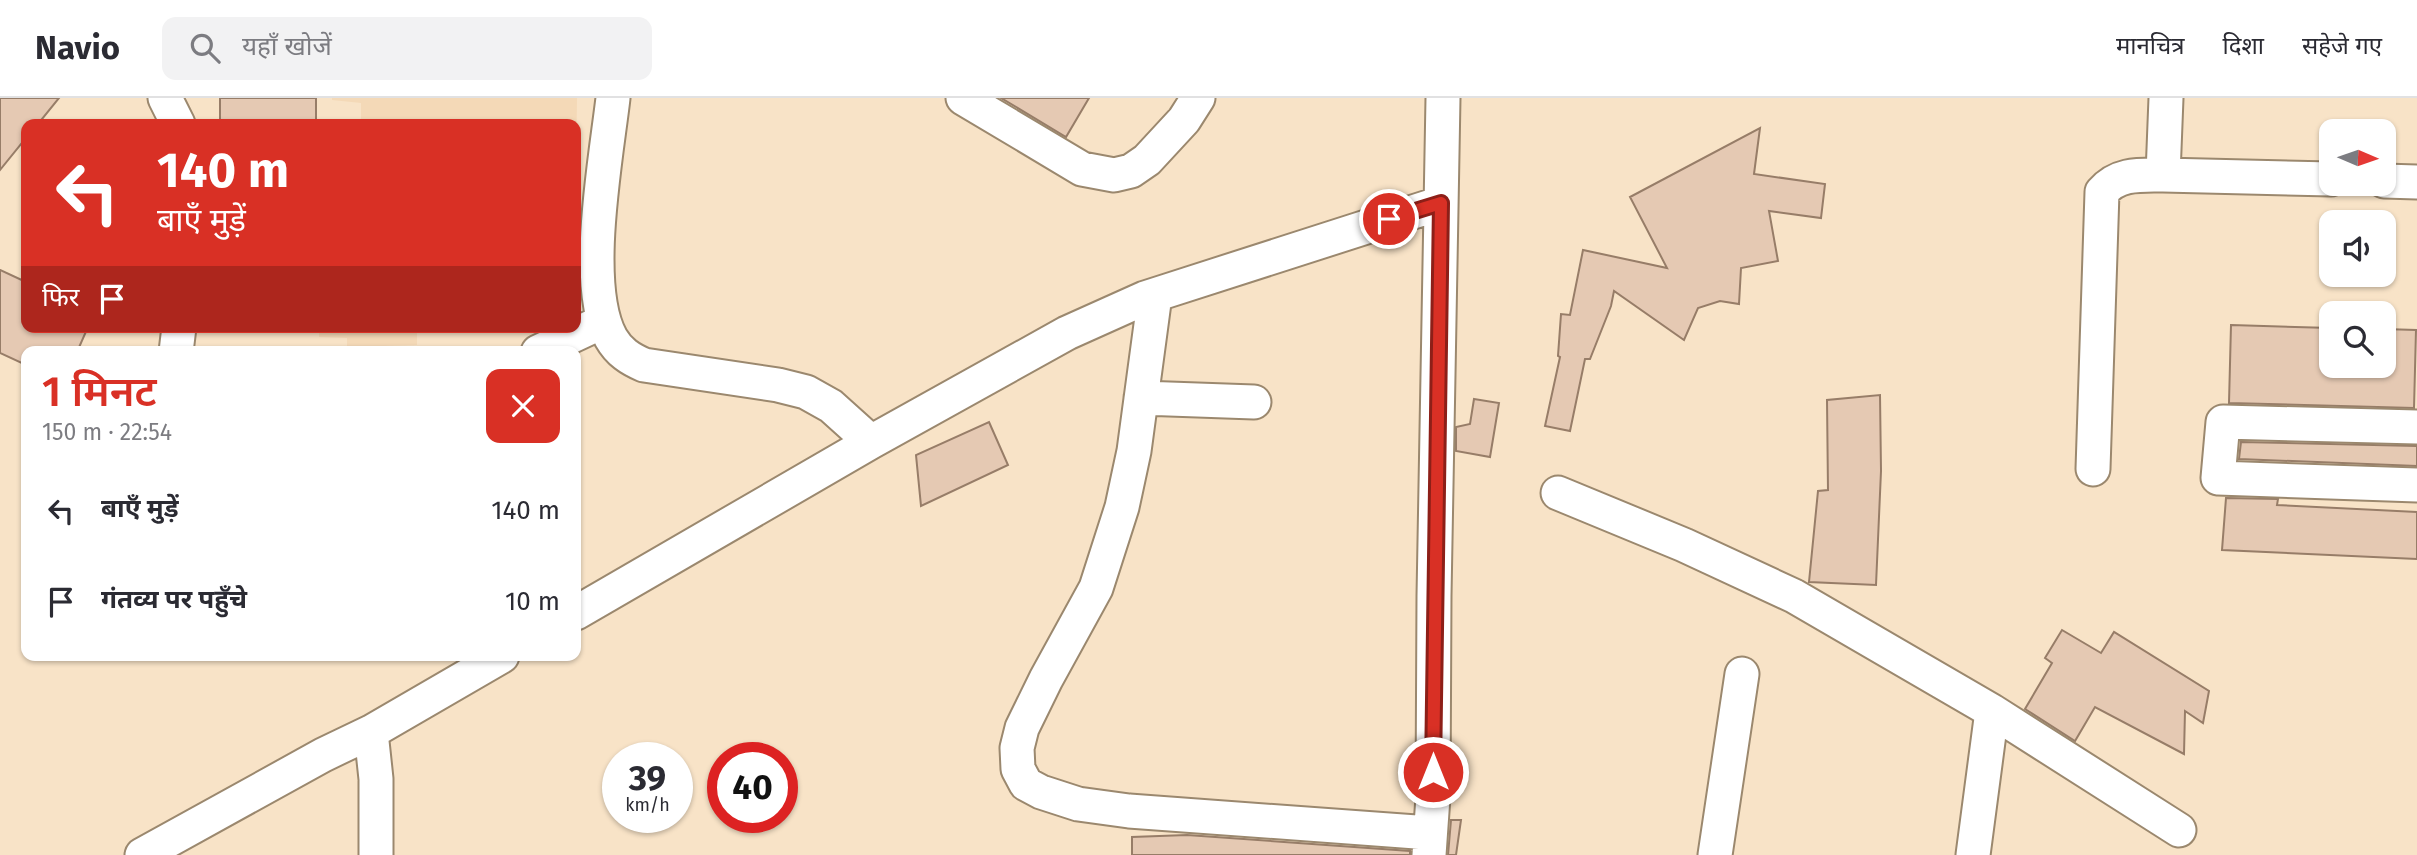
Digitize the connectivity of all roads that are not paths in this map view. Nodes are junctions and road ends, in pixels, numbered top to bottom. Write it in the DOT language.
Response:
graph roads {
  1 [pos="165,98"];
  2 [pos="613,98"];
  3 [pos="964,98"];
  4 [pos="1198,98"];
  5 [pos="1443,98"];
  6 [pos="2166,98"];
  7 [pos="176,119"];
  8 [pos="2163,175"];
  9 [pos="2319,180"];
  10 [pos="2396,181"];
  11 [pos="2417,182"];
  12 [pos="1441,203"];
  13 [pos="1155,295"];
  14 [pos="604,321"];
  15 [pos="581,332"];
  16 [pos="578,333"];
  17 [pos="551,346"];
  18 [pos="1141,398"];
  19 [pos="1254,402"];
  20 [pos="2417,427"];
  21 [pos="871,442"];
  22 [pos="2093,469"];
  23 [pos="2417,485"];
  24 [pos="1558,493"];
  25 [pos="581,610"];
  26 [pos="493,661"];
  27 [pos="1742,674"];
  28 [pos="1992,711"];
  29 [pos="371,733"];
  30 [pos="2179,830"];
  31 [pos="1430,844"];
  32 [pos="142,855"];
  33 [pos="376,855"];
  34 [pos="1715,855"];
  35 [pos="1973,855"];
  1 -- 7 [label="street"];
  2 -- 14 [label="street"];
  3 -- 4 [label="street"];
  5 -- 12 [label="street"];
  6 -- 8 [label="street"];
  8 -- 9 [label="street"];
  8 -- 22 [label="street"];
  10 -- 11 [label="street"];
  12 -- 13 [label="street"];
  12 -- 31 [label="street"];
  13 -- 18 [label="street"];
  13 -- 21 [label="street"];
  14 -- 15 [label="street"];
  14 -- 21 [label="street"];
  16 -- 17 [label="street"];
  18 -- 19 [label="street"];
  18 -- 31 [label="street"];
  20 -- 23 [label="street"];
  21 -- 25 [label="street"];
  24 -- 28 [label="street"];
  26 -- 29 [label="street"];
  27 -- 34 [label="street"];
  28 -- 30 [label="street"];
  28 -- 35 [label="street"];
  29 -- 32 [label="street"];
  29 -- 33 [label="street"];
}
